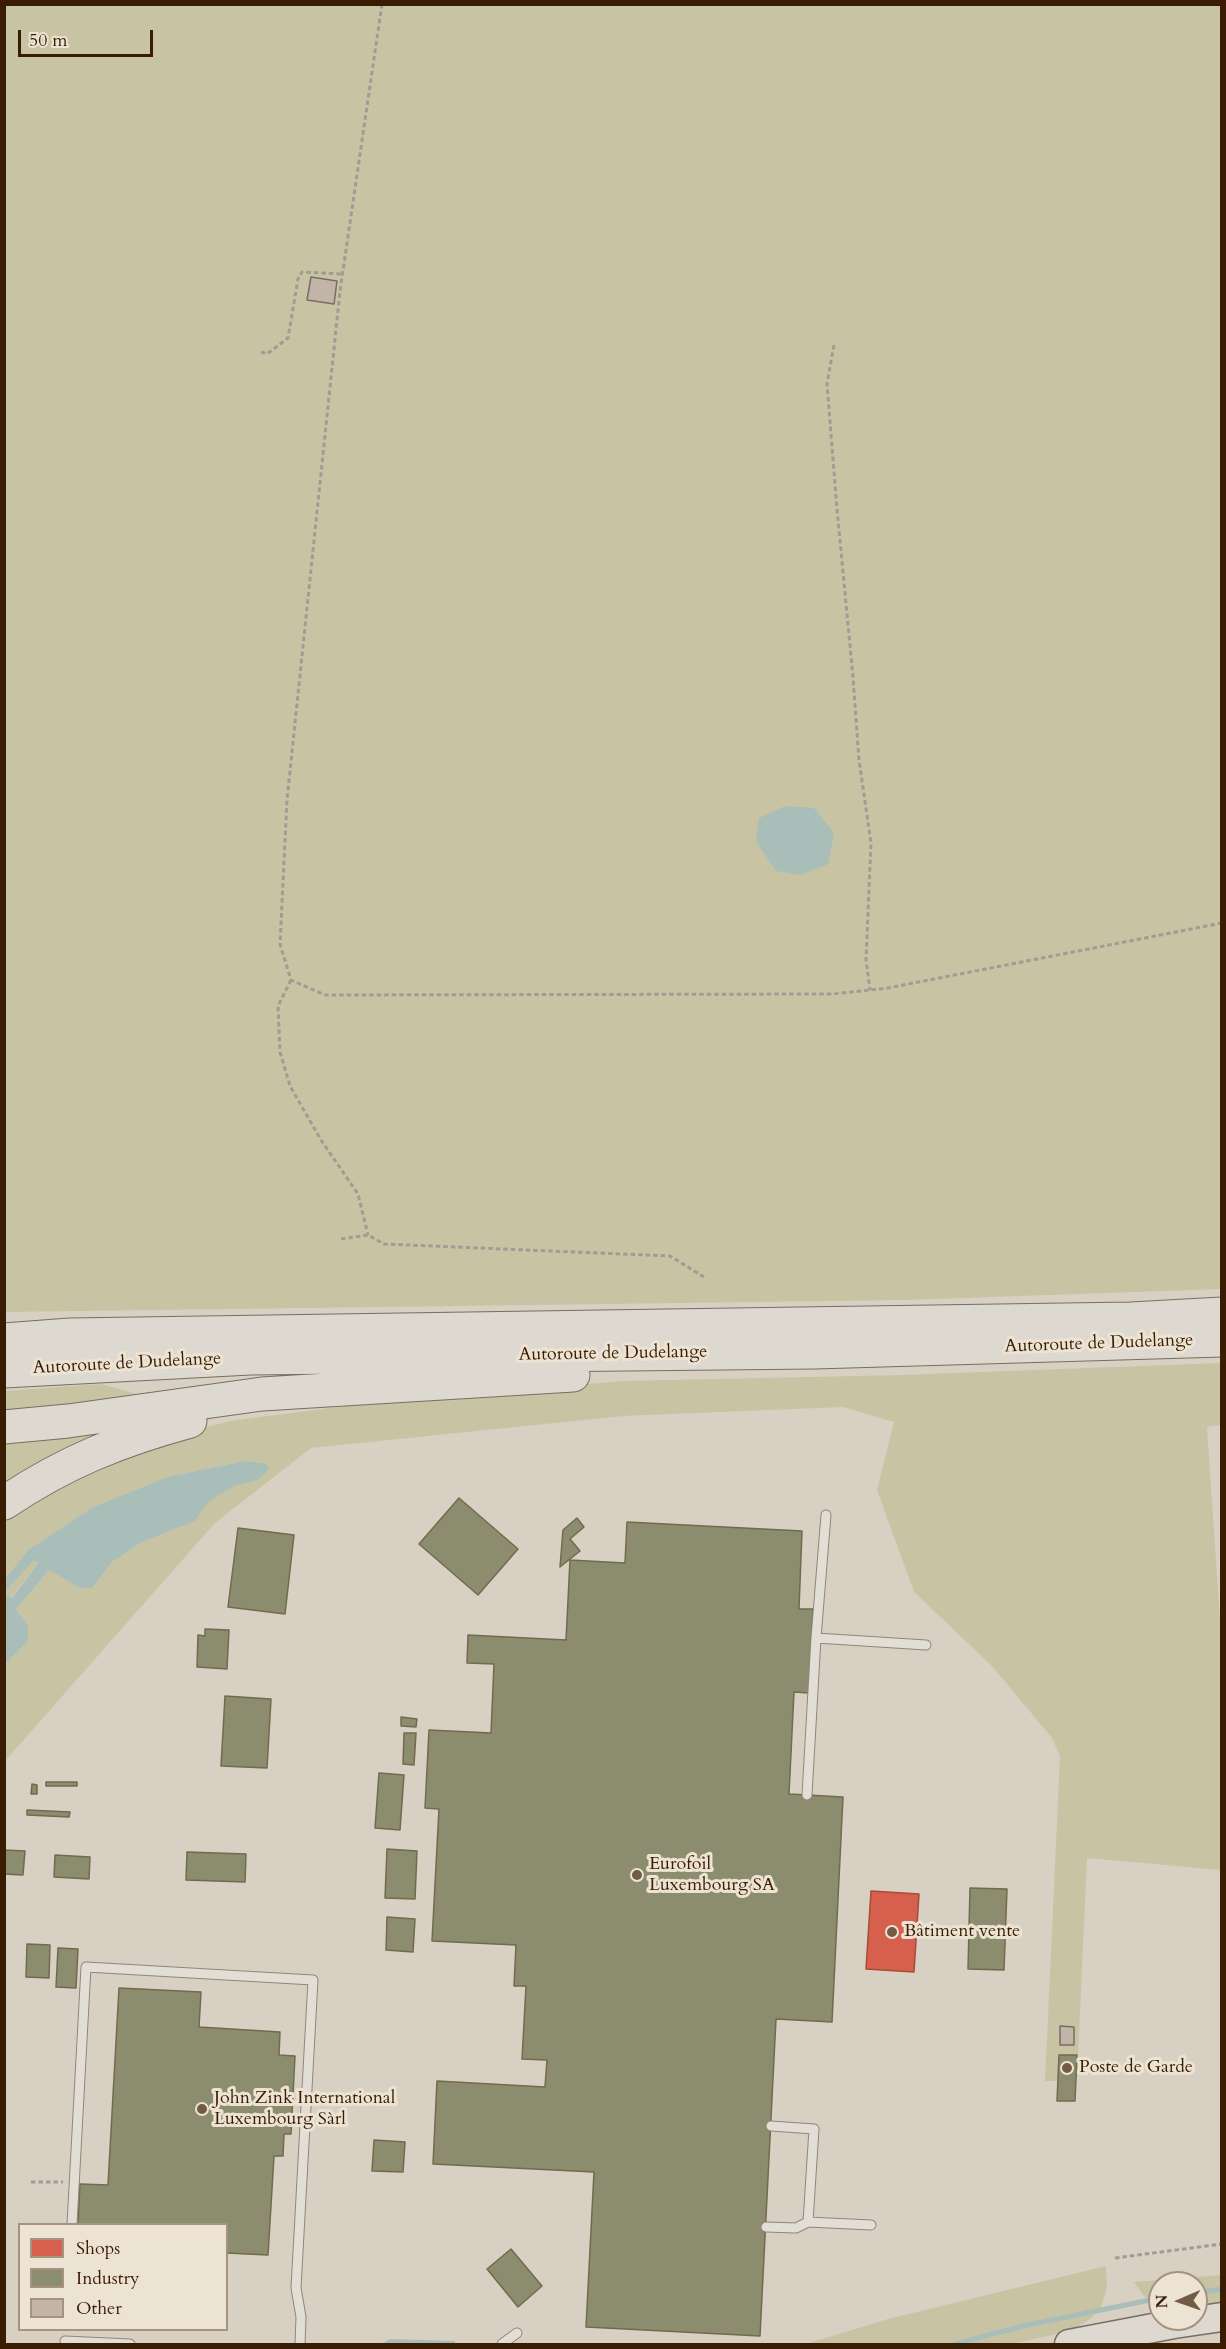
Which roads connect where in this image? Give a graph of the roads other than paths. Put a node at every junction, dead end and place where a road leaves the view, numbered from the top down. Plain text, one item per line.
1 (1221, 1314) edge
2 (4, 1327) edge
3 (70, 1335) junction
4 (4, 1340) edge
5 (1221, 1340) edge
6 (815, 1352) junction
7 (4, 1371) edge
8 (354, 1390) junction
9 (4, 1427) edge
10 (4, 1503) edge
11 (826, 1515) dead end
12 (816, 1638) junction
13 (926, 1645) dead end
14 (807, 1795) dead end
15 (771, 2126) dead end
16 (808, 2222) junction
17 (72, 2223) edge
18 (871, 2225) dead end
19 (766, 2227) dead end
20 (1221, 2317) edge
21 (517, 2333) dead end
22 (65, 2341) dead end
23 (130, 2344) edge
24 (300, 2344) edge
25 (502, 2344) edge
26 (1069, 2344) edge

1 - 3 highway, Autoroute de Dudelange
2 - 3 highway
3 - 4 highway, Autoroute de Dudelange
5 - 6 highway, Autoroute de Dudelange
6 - 7 highway, Autoroute de Dudelange
6 - 8 highway
8 - 9 highway
8 - 10 highway
11 - 12 lane
12 - 13 lane
12 - 14 lane
15 - 16 lane
16 - 18 lane
16 - 19 lane
17 - 24 lane
20 - 26 main road
21 - 25 lane
22 - 23 lane

